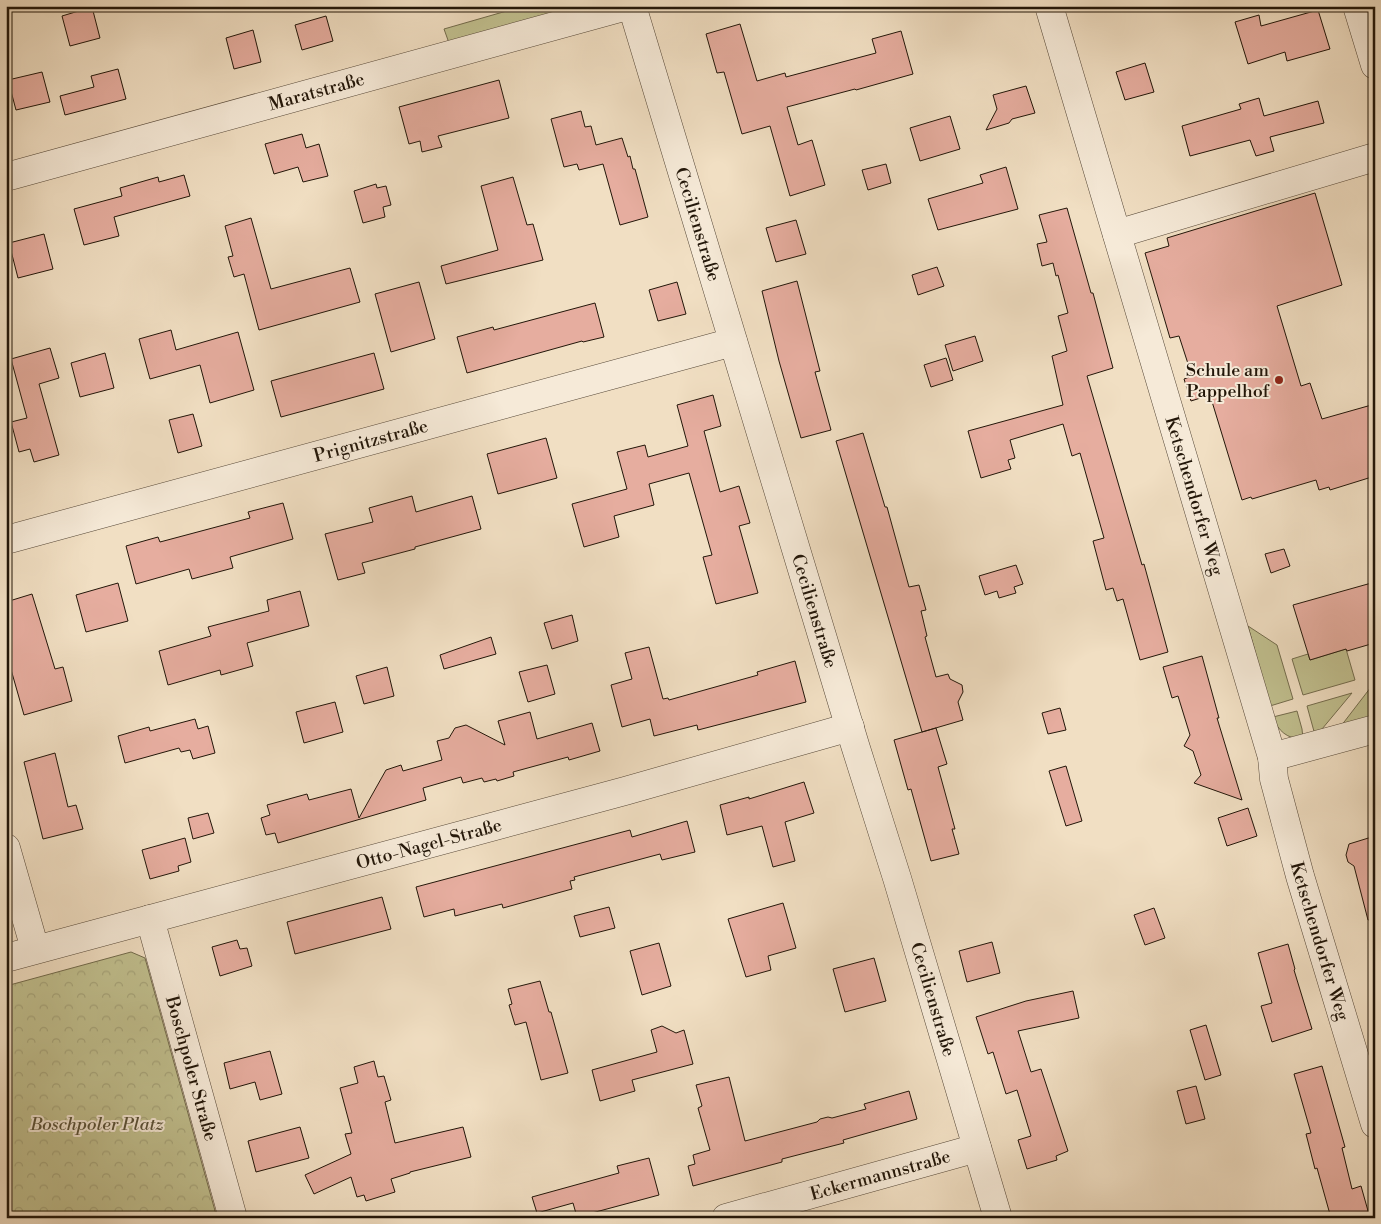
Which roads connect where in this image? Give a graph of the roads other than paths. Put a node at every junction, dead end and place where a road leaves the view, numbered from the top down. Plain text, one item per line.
1 (627, 6) edge
2 (632, 6) edge
3 (1049, 6) edge
4 (1357, 6) edge
5 (1375, 65) edge
6 (1375, 157) edge
7 (6, 177) edge
8 (1117, 234) junction
9 (733, 342) junction
10 (6, 540) edge
11 (850, 727) junction
12 (1375, 729) edge
13 (1272, 757) junction
14 (6, 848) edge
15 (150, 919) junction
16 (35, 949) junction
17 (6, 958) edge
18 (1375, 1124) edge
19 (977, 1148) junction
20 (232, 1218) edge
21 (726, 1218) edge
22 (998, 1218) edge

1 - 7 street, Maratstraße
2 - 9 street, Cecilienstraße
3 - 8 street, Ketschendorfer Weg
4 - 5 street
6 - 8 street
8 - 13 street, Ketschendorfer Weg
9 - 10 street, Prignitzstraße
9 - 11 street, Cecilienstraße
11 - 15 street, Otto-Nagel-Straße
11 - 19 street, Cecilienstraße
12 - 13 street
13 - 18 street, Ketschendorfer Weg
14 - 16 street
15 - 16 street, Otto-Nagel-Straße
15 - 20 street, Boschpoler Straße
16 - 17 street, Otto-Nagel-Straße
19 - 21 street, Eckermannstraße
19 - 22 street, Cecilienstraße

